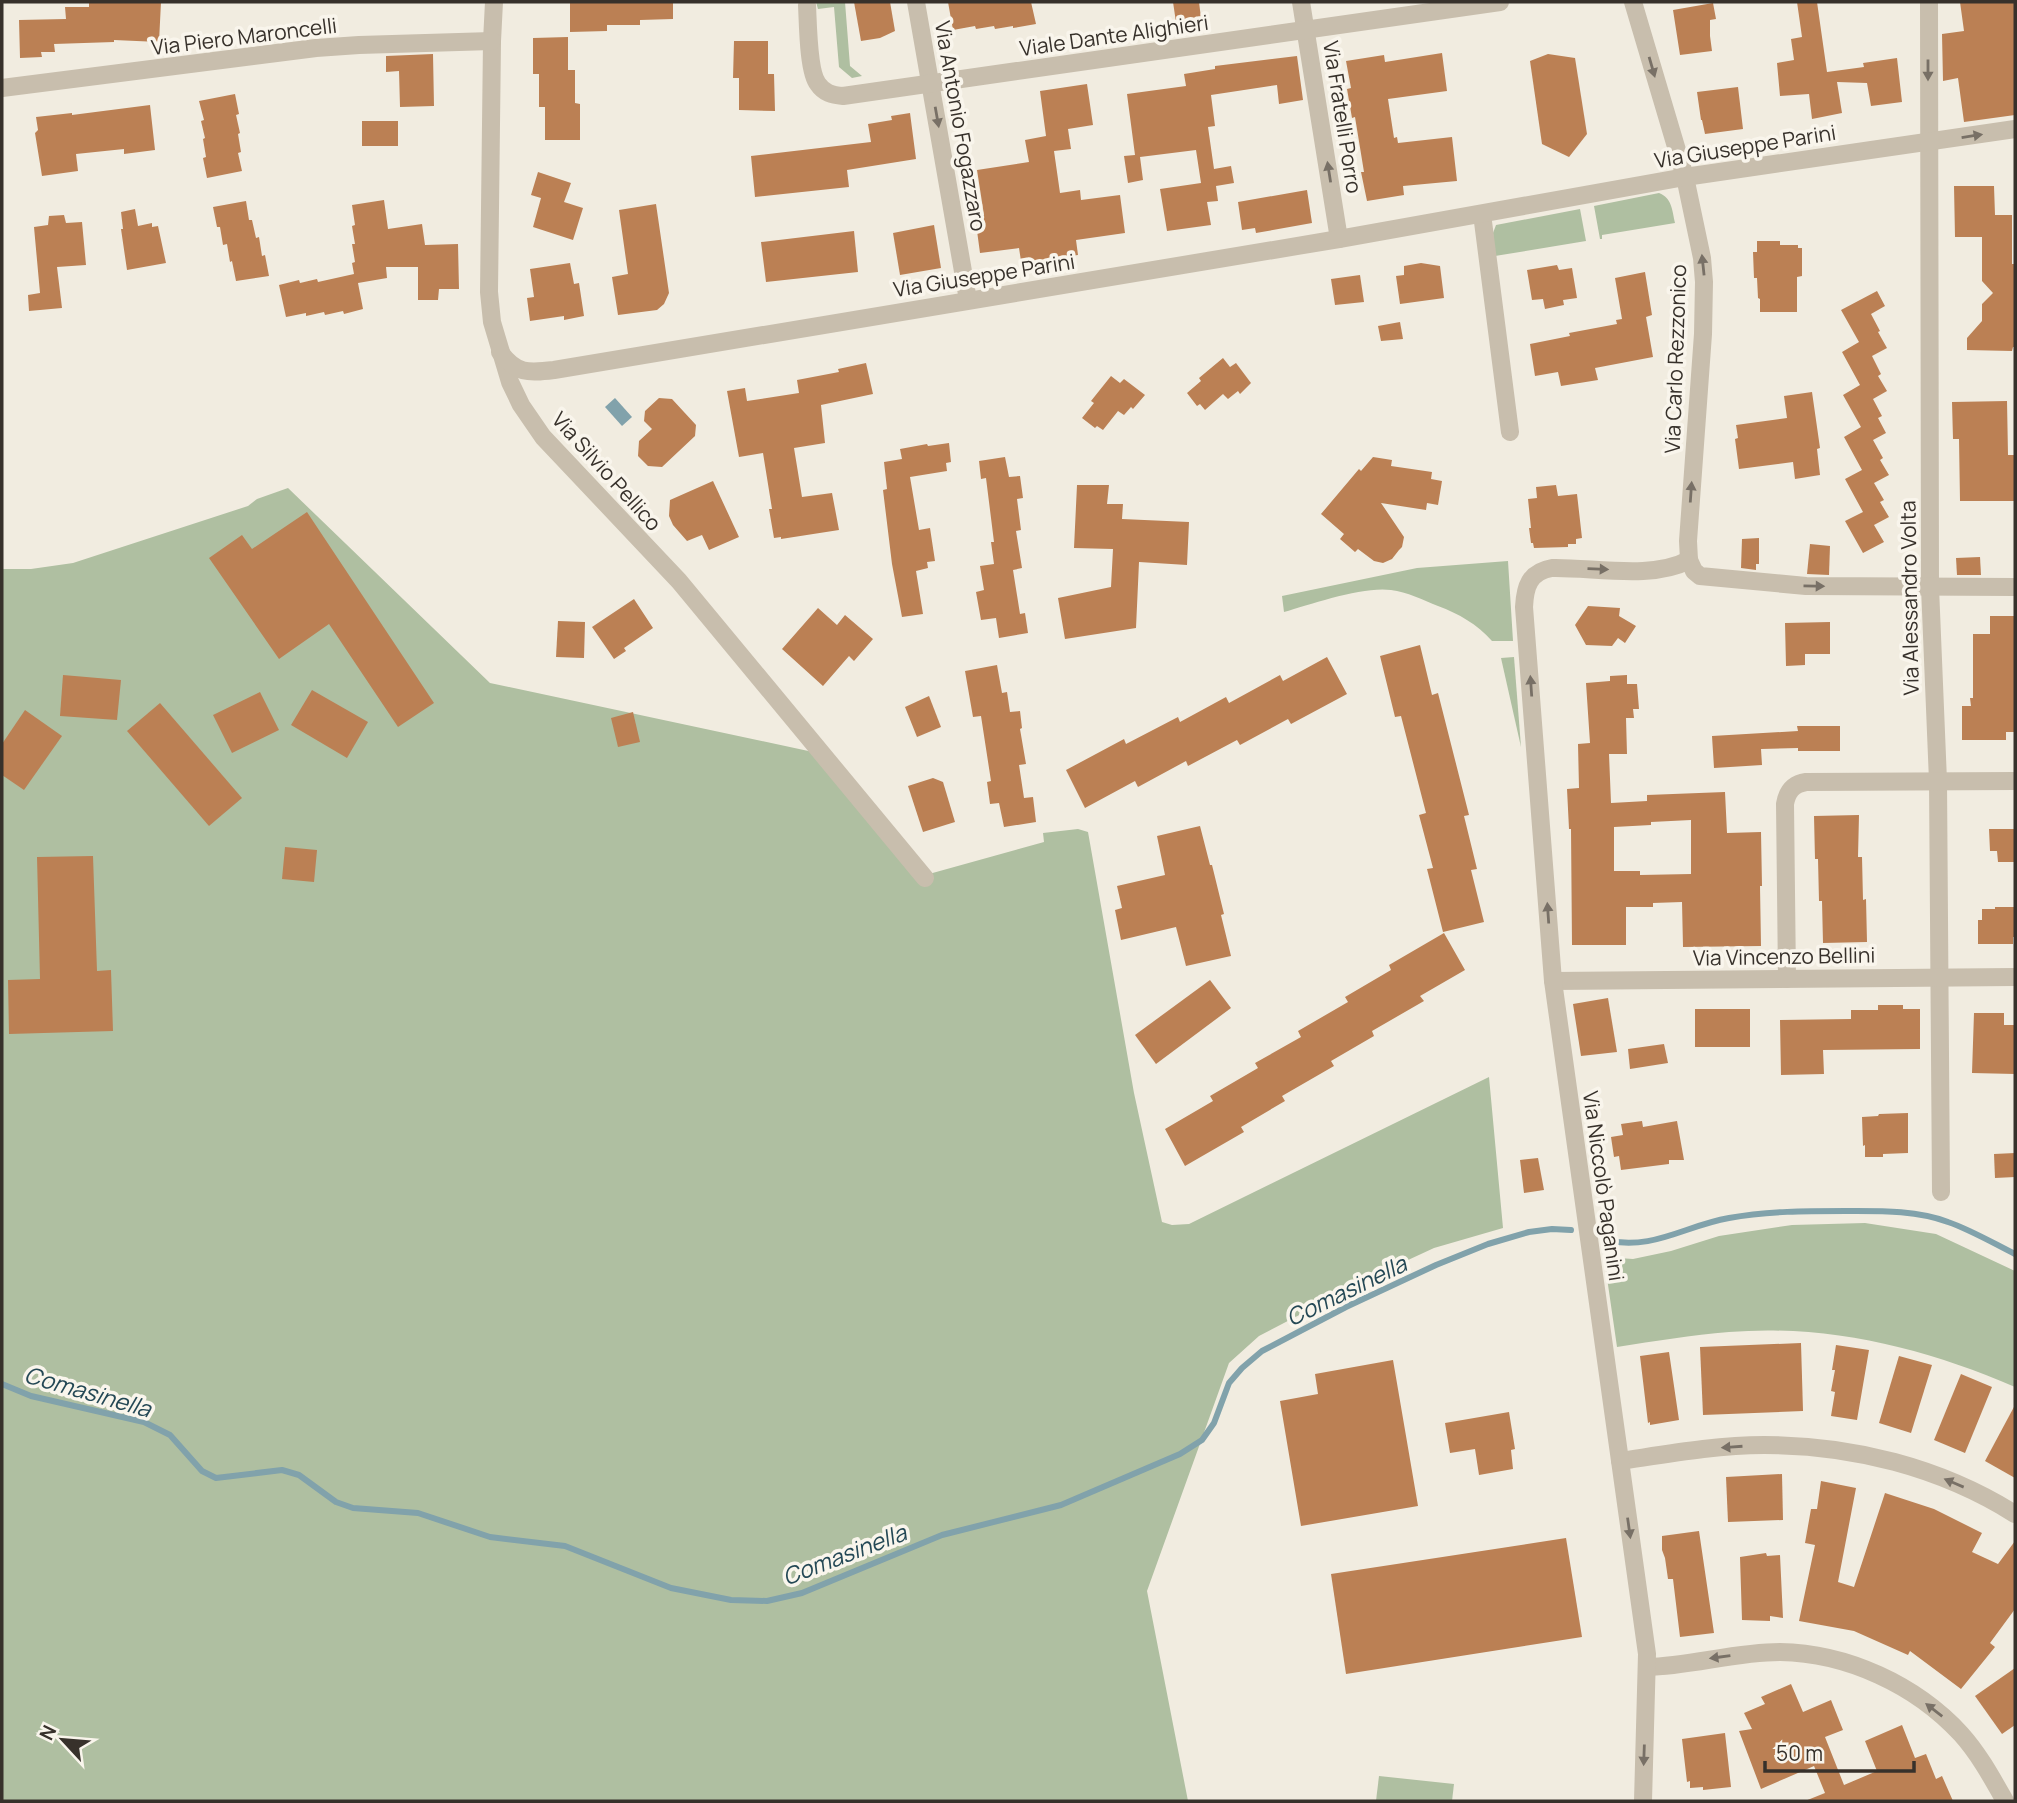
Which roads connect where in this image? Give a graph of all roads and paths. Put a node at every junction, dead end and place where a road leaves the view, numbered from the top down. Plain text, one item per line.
1 (494, 2) edge
2 (916, 2) edge
3 (1301, 2) edge
4 (1500, 2) edge
5 (1633, 2) edge
6 (1929, 2) edge
7 (807, 5) dead end
8 (1306, 30) junction
9 (492, 41) junction
10 (931, 85) junction
11 (2, 88) edge
12 (2015, 129) edge
13 (1928, 142) junction
14 (1685, 177) junction
15 (1482, 215) junction
16 (1339, 239) junction
17 (968, 300) junction
18 (500, 352) junction
19 (1510, 432) dead end
20 (1689, 560) junction
21 (1930, 587) junction
22 (2015, 587) edge
23 (1938, 781) junction
24 (2015, 781) edge
25 (925, 878) dead end
26 (2015, 977) edge
27 (1940, 978) junction
28 (1787, 979) junction
29 (1553, 981) junction
30 (1941, 1192) dead end
31 (1620, 1461) junction
32 (2015, 1514) edge
33 (1647, 1667) junction
34 (1643, 1801) edge
35 (2006, 1801) edge

1 - 9 street, Via Silvio Pellico
2 - 10 street, Via Antonio Fogazzaro
3 - 8 street, Via Fratelli Porro
4 - 8 street, Viale Dante Alighieri
5 -> 14 street, Via Carlo Rezzonico
6 -> 13 street, Via Alessandro Volta
7 - 10 street, Viale Dante Alighieri
8 - 10 street, Viale Dante Alighieri
16 -> 8 street, Via Fratelli Porro
9 - 11 street, Via Piero Maroncelli
9 - 18 street, Via Silvio Pellico
10 -> 17 street, Via Antonio Fogazzaro
13 -> 12 street, Via Giuseppe Parini
13 - 14 street, Via Giuseppe Parini
13 - 21 street, Via Alessandro Volta
14 - 15 street, Via Giuseppe Parini
20 -> 14 street, Via Carlo Rezzonico
15 - 16 street, Via Giuseppe Parini
15 - 19 street
16 - 17 street, Via Giuseppe Parini
17 - 18 street, Via Giuseppe Parini
18 - 25 street, Via Silvio Pellico
20 -> 21 street
29 -> 20 street, Via Niccolò Paganini
21 - 22 street
21 - 23 street, Via Alessandro Volta
23 - 24 street
23 - 27 street, Via Alessandro Volta
23 - 28 street
26 - 27 street, Via Vincenzo Bellini
27 - 28 street, Via Vincenzo Bellini
27 - 30 street, Via Alessandro Volta
28 - 29 street, Via Vincenzo Bellini
29 - 31 street, Via Niccolò Paganini
32 -> 31 street
31 -> 33 street, Via Niccolò Paganini
33 -> 34 street, Via Niccolò Paganini
35 -> 33 street

